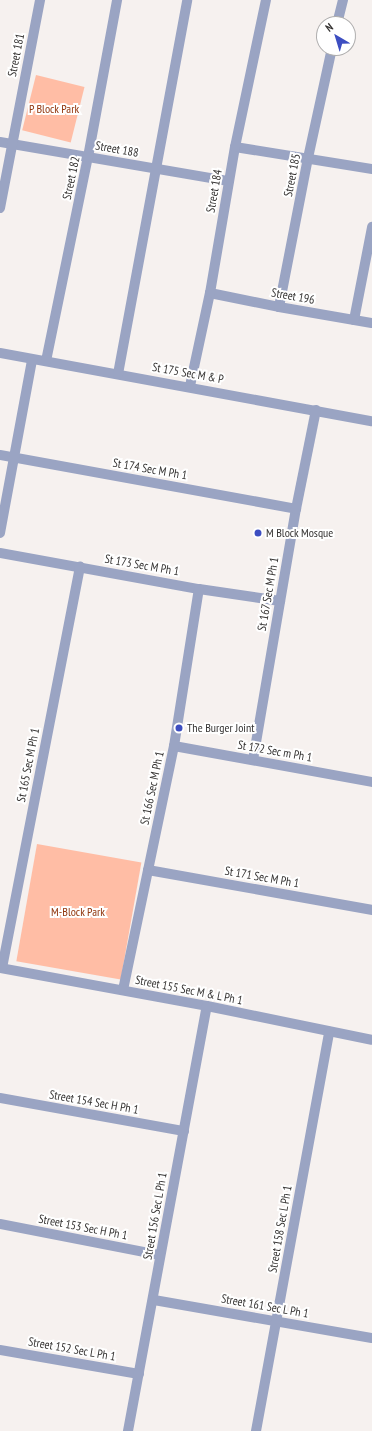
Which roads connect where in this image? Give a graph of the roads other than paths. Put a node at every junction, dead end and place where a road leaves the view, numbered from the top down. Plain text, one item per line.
1 (40, 0) edge
2 (117, 0) edge
3 (187, 0) edge
4 (266, 0) edge
5 (342, 0) edge
6 (339, 16) edge
7 (330, 56) edge
8 (0, 142) edge
9 (12, 144) junction
10 (235, 148) junction
11 (88, 157) junction
12 (308, 158) junction
13 (372, 169) edge
14 (157, 170) junction
15 (229, 181) junction
16 (0, 208) edge
17 (372, 227) edge
18 (210, 293) junction
19 (279, 307) junction
20 (354, 320) junction
21 (372, 323) edge
22 (0, 353) edge
23 (32, 360) junction
24 (46, 361) junction
25 (118, 374) junction
26 (190, 386) junction
27 (316, 410) junction
28 (372, 420) edge
29 (0, 455) edge
30 (14, 458) junction
31 (296, 509) junction
32 (0, 533) edge
33 (0, 553) edge
34 (80, 567) junction
35 (199, 589) junction
36 (280, 601) junction
37 (174, 746) junction
38 (253, 760) junction
39 (372, 782) edge
40 (148, 870) junction
41 (372, 910) edge
42 (1, 968) edge
43 (123, 990) junction
44 (207, 1006) junction
45 (329, 1032) junction
46 (372, 1040) edge
47 (0, 1098) edge
48 (184, 1132) junction
49 (0, 1224) edge
50 (160, 1255) junction
51 (154, 1300) junction
52 (276, 1321) junction
53 (372, 1338) edge
54 (0, 1350) edge
55 (139, 1374) junction
56 (128, 1431) edge
57 (256, 1431) edge

1 - 9 street, Street 181
2 - 11 street, Street 182
3 - 14 street
4 - 10 street, Street 184
5 - 6 street
7 - 12 street, Street 185
8 - 9 street, Street 188
9 - 11 street, Street 188
9 - 16 street, Street 181
10 - 12 street
10 - 15 street, Street 184
11 - 14 street, Street 188
11 - 24 street, Street 182
12 - 13 street
12 - 19 street, Street 185
14 - 15 street, Street 188
14 - 25 street
15 - 18 street, Street 184
17 - 20 street
18 - 19 street, Street 196
18 - 26 street, Street 184
19 - 20 street, Street 196
20 - 21 street, Street 196
22 - 23 street, St 175 Sec M & P
23 - 24 street, St 175 Sec M & P
23 - 30 street
24 - 25 street, St 175 Sec M & P
25 - 26 street, St 175 Sec M & P
26 - 27 street, St 175 Sec M & P
27 - 28 street, St 175 Sec M & P
27 - 31 street, St 167 Sec M Ph 1
29 - 30 street, St 174 Sec M Ph 1
30 - 31 street, St 174 Sec M Ph 1
30 - 32 street
31 - 36 street, St 167 Sec M Ph 1
33 - 34 street, St 173 Sec M Ph 1
34 - 35 street, St 173 Sec M Ph 1
34 - 42 street, St 165 Sec M Ph 1
35 - 36 street, St 173 Sec M Ph 1
35 - 37 street, St 166 Sec M Ph 1
36 - 38 street, St 167 Sec M Ph 1
37 - 38 street, St 172 Sec m Ph 1
37 - 40 street, St 166 Sec M Ph 1
38 - 39 street, St 172 Sec m Ph 1
40 - 41 street, St 171 Sec M Ph 1
40 - 43 street, St 166 Sec M Ph 1
42 - 43 street, Street 155 Sec M & L Ph 1
43 - 44 street, Street 155 Sec M & L Ph 1
44 - 45 street, Street 155 Sec M & L Ph 1
44 - 48 street, Street 156 Sec L Ph 1
45 - 46 street, Street 155 Sec M & L Ph 1
45 - 52 street, Street 158 Sec L Ph 1
47 - 48 street, Street 154 Sec H Ph 1
48 - 50 street, Street 156 Sec L Ph 1
49 - 50 street, Street 153 Sec H Ph 1
50 - 51 street, Street 156 Sec L Ph 1
51 - 52 street, Street 161 Sec L Ph 1
51 - 55 street, Street 156 Sec L Ph 1
52 - 53 street, Street 161 Sec L Ph 1
52 - 57 street, Street 158 Sec L Ph 1
54 - 55 street, Street 152 Sec L Ph 1
55 - 56 street, Street 156 Sec L Ph 1

